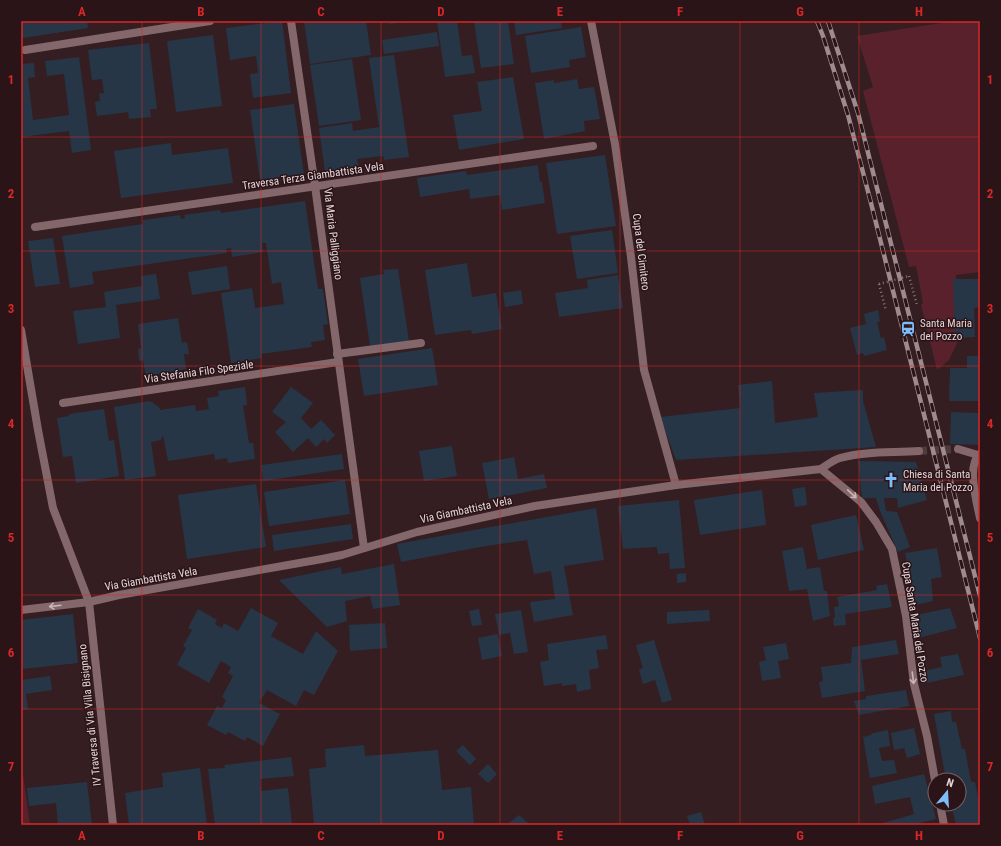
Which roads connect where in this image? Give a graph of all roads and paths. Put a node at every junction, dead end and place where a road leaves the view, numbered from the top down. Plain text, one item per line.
1 (210, 21) edge
2 (291, 21) edge
3 (591, 21) edge
4 (25, 50) dead end
5 (593, 146) dead end
6 (315, 186) junction
7 (35, 227) dead end
8 (917, 305) dead end
9 (886, 311) dead end
10 (21, 330) edge
11 (421, 343) dead end
12 (338, 358) junction
13 (63, 403) dead end
14 (958, 449) tunnel mouth
15 (919, 451) tunnel mouth
16 (979, 454) edge
17 (821, 469) junction
18 (676, 484) junction
19 (980, 518) edge
20 (364, 548) junction
21 (89, 602) junction
22 (21, 610) edge
23 (934, 772) edge
24 (942, 812) edge
25 (113, 825) edge
26 (944, 825) edge

1 - 4 street
2 - 6 street, Via Maria Palliggiano
3 - 18 street, Cupa del Cimitero
5 - 6 street, Traversa Terza Giambattista Vela
6 - 7 street, Traversa Terza Giambattista Vela
6 - 12 street, Via Maria Palliggiano
8 - 9 path, bridge
10 - 21 street, IV Traversa di Via Villa Bisignano
11 - 12 street
12 - 13 street, Via Stefania Filo Speziale
12 - 20 street, Via Maria Palliggiano
14 - 16 street
15 - 17 street, Via Giambattista Vela
16 - 19 street
17 - 18 street, Via Giambattista Vela
17 -> 23 street, Cupa Santa Maria del Pozzo
18 - 20 street, Via Giambattista Vela
20 - 21 street, Via Giambattista Vela
21 -> 22 street, Via Giambattista Vela
21 - 25 street, IV Traversa di Via Villa Bisignano
24 - 26 street

